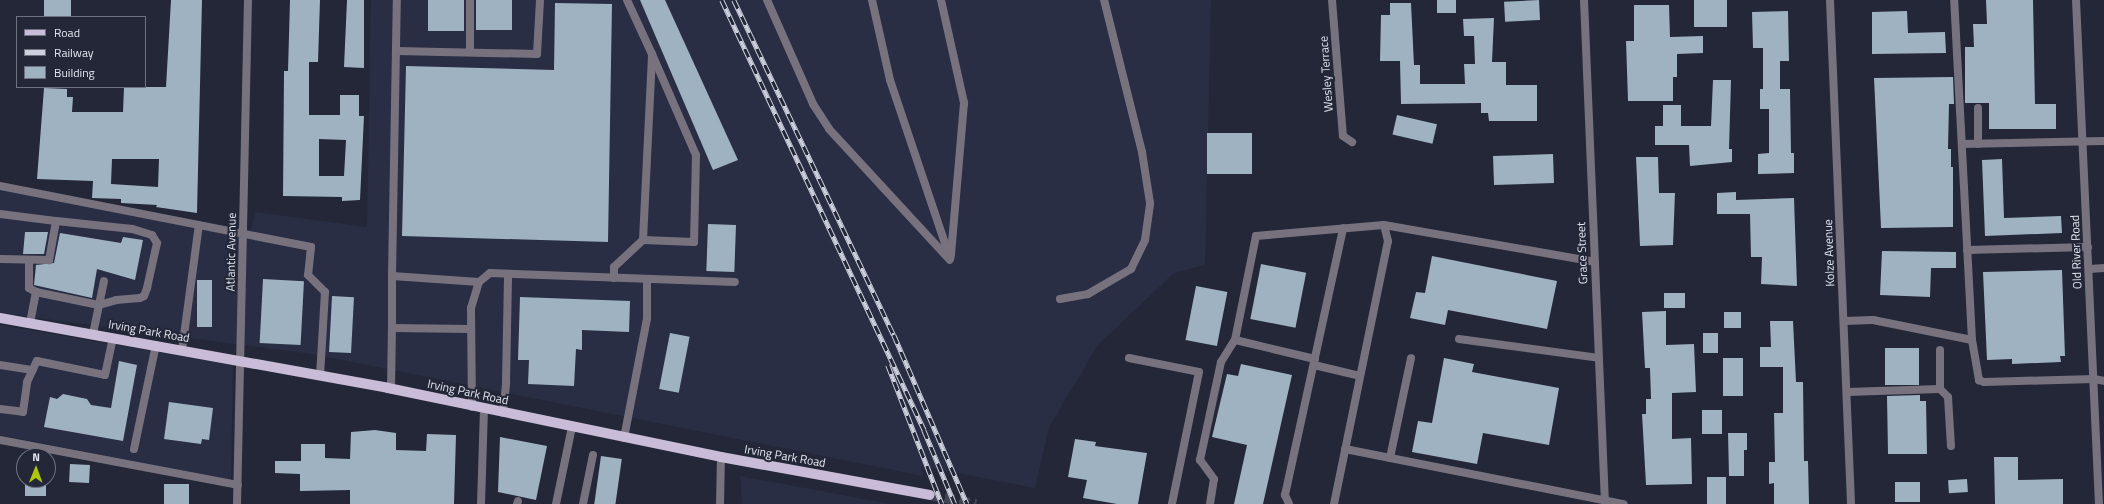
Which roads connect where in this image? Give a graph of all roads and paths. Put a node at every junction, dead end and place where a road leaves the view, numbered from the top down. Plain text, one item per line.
1 (248, 0) edge
2 (397, 0) edge
3 (470, 0) edge
4 (540, 0) edge
5 (627, 0) edge
6 (767, 0) edge
7 (872, 0) edge
8 (941, 0) edge
9 (1104, 0) edge
10 (1332, 0) edge
11 (1584, 0) edge
12 (1830, 0) edge
13 (1954, 0) edge
14 (2076, 0) edge
15 (396, 51) junction
16 (470, 52) junction
17 (652, 54) junction
18 (1978, 108) dead end
19 (2104, 141) edge
20 (1352, 142) dead end
21 (2083, 142) junction
22 (1962, 144) junction
23 (1978, 144) junction
24 (0, 186) edge
25 (0, 214) edge
26 (56, 221) junction
27 (199, 225) junction
28 (1384, 225) junction
29 (1343, 228) junction
30 (244, 233) junction
31 (644, 240) junction
32 (2088, 247) junction
33 (1967, 250) junction
34 (0, 259) edge
35 (29, 260) junction
36 (950, 260) junction
37 (1595, 262) junction
38 (2104, 268) edge
39 (2089, 269) junction
40 (508, 274) junction
41 (392, 276) junction
42 (614, 278) junction
43 (647, 279) junction
44 (104, 281) dead end
45 (479, 282) junction
46 (735, 282) dead end
47 (36, 292) junction
48 (1060, 299) dead end
49 (99, 305) junction
50 (0, 318) edge
51 (1844, 320) junction
52 (30, 323) junction
53 (392, 328) junction
54 (471, 329) junction
55 (93, 334) junction
56 (113, 338) junction
57 (1459, 339) dead end
58 (1235, 340) junction
59 (1972, 340) junction
60 (156, 345) junction
61 (182, 350) junction
62 (1940, 350) dead end
63 (1129, 358) dead end
64 (1411, 358) dead end
65 (1599, 358) junction
66 (240, 360) junction
67 (1314, 362) junction
68 (0, 364) edge
69 (33, 370) junction
70 (320, 375) junction
71 (1360, 376) junction
72 (2094, 379) junction
73 (2104, 381) edge
74 (391, 389) junction
75 (1940, 389) junction
76 (1847, 392) junction
77 (472, 407) junction
78 (484, 409) junction
79 (0, 410) edge
80 (503, 413) junction
81 (572, 427) junction
82 (624, 438) junction
83 (0, 440) edge
84 (1951, 446) dead end
85 (134, 449) dead end
86 (1345, 449) junction
87 (593, 455) dead end
88 (721, 457) junction
89 (1390, 458) junction
90 (238, 485) junction
91 (930, 495) tunnel mouth
92 (1605, 502) edge
93 (237, 504) edge
94 (481, 504) edge
95 (556, 504) edge
96 (583, 504) edge
97 (720, 504) edge
98 (1172, 504) edge
99 (1210, 504) edge
100 (1289, 504) edge
101 (1334, 504) edge
102 (1624, 504) edge
103 (1851, 504) edge
104 (2099, 504) edge

1 - 30 street, Atlantic Avenue
2 - 15 street
3 - 16 street
4 - 16 street
5 - 17 street
6 - 36 street
7 - 36 street
8 - 36 street
9 - 48 street
10 - 20 street, Wesley Terrace
11 - 37 street, Grace Street
12 - 51 street, Kolze Avenue
13 - 22 street
14 - 21 street, Old River Road
15 - 16 street
15 - 41 street
17 - 31 street
17 - 31 street
18 - 23 street
19 - 21 street
21 - 23 street
21 - 32 street, Old River Road
22 - 23 street
22 - 33 street
24 - 27 street
25 - 26 street
26 - 35 street
26 - 49 street
27 - 30 street
27 - 61 street
28 - 29 street
28 - 37 street
28 - 71 street
29 - 58 street
29 - 67 street
30 - 66 street, Atlantic Avenue
30 - 70 street
31 - 42 street
32 - 33 street
32 - 39 street, Old River Road
33 - 59 street
34 - 35 street
35 - 47 street
37 - 65 street, Grace Street
38 - 39 street
39 - 72 street, Old River Road
40 - 42 street
40 - 45 street
40 - 80 street
41 - 45 street
41 - 53 street
42 - 43 street
43 - 46 street
43 - 82 street
44 - 49 street
45 - 54 street
47 - 49 street
47 - 52 street
49 - 55 street
50 - 52 main road, Irving Park Road
51 - 59 street
51 - 76 street, Kolze Avenue
52 - 55 main road, Irving Park Road
53 - 54 street
53 - 74 street
54 - 77 street
55 - 56 main road, Irving Park Road
56 - 60 main road, Irving Park Road
56 - 69 street
57 - 65 street
58 - 67 street
58 - 99 street
59 - 72 street
60 - 61 main road, Irving Park Road
60 - 85 street
61 - 66 main road, Irving Park Road
62 - 75 street
63 - 98 street
64 - 89 street
65 - 92 street, Grace Street
66 - 70 main road, Irving Park Road
66 - 90 street, Atlantic Avenue
67 - 71 street
67 - 100 street
68 - 69 street
69 - 79 street
70 - 74 main road, Irving Park Road
71 - 86 street
72 - 73 street
72 - 104 street, Old River Road
74 - 77 main road, Irving Park Road
75 - 76 street
75 - 84 street
76 - 103 street, Kolze Avenue
77 - 78 main road, Irving Park Road
78 - 80 main road, Irving Park Road
78 - 94 street
80 - 81 main road, Irving Park Road
81 - 82 main road, Irving Park Road
81 - 95 street
82 - 88 main road, Irving Park Road
83 - 90 street
86 - 89 street
86 - 101 street
87 - 96 street
88 - 91 main road, Irving Park Road
88 - 97 street
89 - 92 street
90 - 93 street, Atlantic Avenue
92 - 102 street

